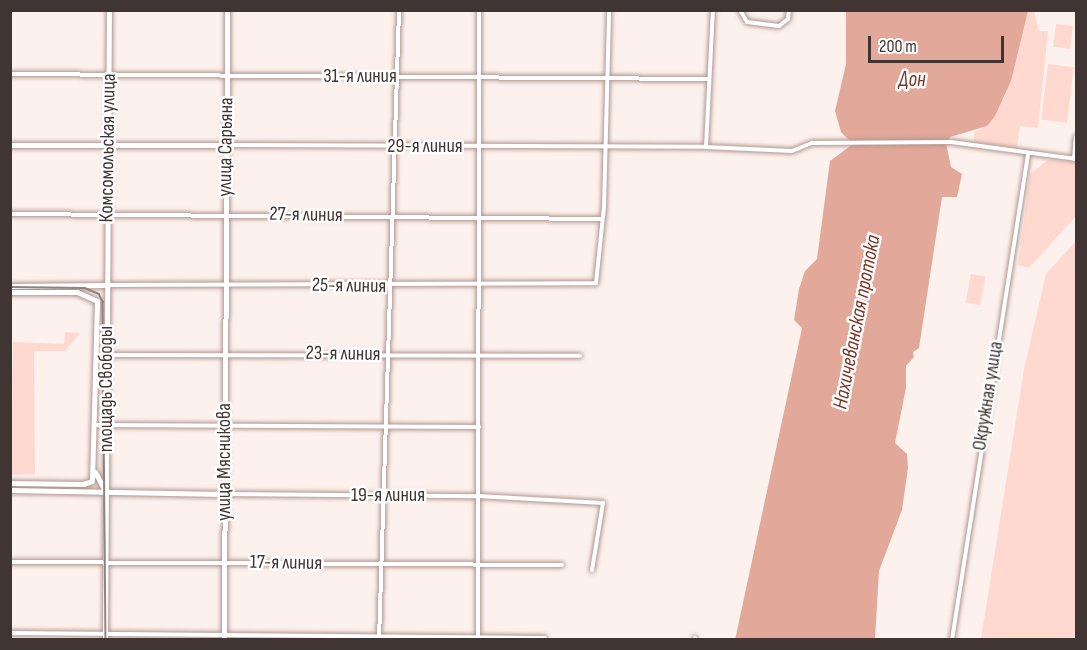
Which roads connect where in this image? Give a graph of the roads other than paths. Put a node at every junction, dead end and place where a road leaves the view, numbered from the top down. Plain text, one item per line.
1 (109, 10) edge
2 (227, 10) edge
3 (399, 10) edge
4 (479, 10) edge
5 (609, 10) edge
6 (713, 10) edge
7 (740, 10) edge
8 (789, 10) edge
9 (10, 74) edge
10 (110, 74) junction
11 (226, 75) junction
12 (397, 76) junction
13 (479, 77) junction
14 (608, 79) junction
15 (709, 79) junction
16 (1077, 136) edge
17 (108, 144) junction
18 (10, 145) edge
19 (226, 145) junction
20 (394, 145) junction
21 (479, 146) junction
22 (605, 147) junction
23 (706, 147) junction
24 (1028, 154) junction
25 (1075, 159) edge
26 (10, 214) edge
27 (107, 215) junction
28 (225, 215) junction
29 (391, 216) junction
30 (478, 217) junction
31 (602, 219) junction
32 (225, 284) junction
33 (106, 285) junction
34 (10, 286) edge
35 (477, 286) junction
36 (390, 287) junction
37 (10, 292) edge
38 (97, 301) junction
39 (224, 353) junction
40 (388, 354) junction
41 (106, 355) junction
42 (478, 356) junction
43 (580, 356) dead end
44 (224, 424) junction
45 (96, 425) junction
46 (106, 425) junction
47 (386, 426) junction
48 (479, 427) junction
49 (95, 472) junction
50 (10, 483) edge
51 (10, 490) edge
52 (106, 492) junction
53 (223, 494) junction
54 (384, 496) junction
55 (478, 496) junction
56 (10, 562) edge
57 (106, 562) junction
58 (225, 562) junction
59 (478, 563) junction
60 (382, 565) junction
61 (562, 565) dead end
62 (592, 570) dead end
63 (105, 632) junction
64 (10, 633) edge
65 (224, 636) edge
66 (379, 637) edge
67 (478, 638) edge
68 (545, 638) dead end
69 (105, 639) edge
70 (952, 639) edge

1 - 10 main road, Комсомольская улица
2 - 11 main road, улица Сарьяна
3 - 12 street
4 - 13 street
5 - 14 street
6 - 15 street
7 - 8 street
9 - 10 street, 31-я линия
10 - 11 street, 31-я линия
10 - 17 main road, Комсомольская улица
11 - 12 street, 31-я линия
11 - 19 main road, улица Сарьяна
12 - 13 street, 31-я линия
12 - 20 street
13 - 14 street, 31-я линия
13 - 21 street
14 - 15 street, 31-я линия
14 - 22 street
15 - 23 street
16 - 25 street
17 - 18 main road, 29-я линия
17 - 19 main road, 29-я линия
17 - 27 main road, Комсомольская улица
19 - 20 street, 29-я линия
19 - 28 main road, улица Сарьяна
20 - 21 street, 29-я линия
20 - 29 street
21 - 22 street, 29-я линия
21 - 30 street
22 - 23 street, 29-я линия
22 - 31 street
23 - 24 street, 29-я линия
24 - 25 street, 29-я линия
24 - 70 street, Окружная улица
26 - 27 street, 27-я линия
27 - 28 street, 27-я линия
27 - 33 main road, Комсомольская улица
28 - 29 street, 27-я линия
28 - 32 main road, улица Сарьяна
29 - 30 street, 27-я линия
29 - 36 street
30 - 31 street, 27-я линия
30 - 35 street
31 - 35 street, 25-я линия
32 - 33 street, 25-я линия
32 - 36 street, 25-я линия
32 - 39 main road, улица Мясникова
33 - 34 main road
33 - 38 main road
33 - 41 main road, площадь Свободы
35 - 36 street, 25-я линия
35 - 42 street
36 - 40 street
37 - 38 main road
38 - 45 main road, площадь Свободы
39 - 40 street, 23-я линия
39 - 41 street, 23-я линия
39 - 44 main road, улица Мясникова
40 - 42 street, 23-я линия
40 - 47 street
41 - 46 main road, площадь Свободы
42 - 43 street, 23-я линия
42 - 48 street
44 - 46 street
44 - 47 street
44 - 53 main road, улица Мясникова
45 - 46 street
45 - 49 main road, площадь Свободы
46 - 52 main road, площадь Свободы
47 - 48 street
47 - 54 street
48 - 55 street
49 - 50 main road, площадь Свободы
49 - 52 main road
51 - 52 main road, 19-я линия
52 - 53 main road, 19-я линия
52 - 57 main road, площадь Свободы
53 - 54 street, 19-я линия
53 - 58 main road, улица Мясникова
54 - 55 street, 19-я линия
54 - 60 street
55 - 59 street
55 - 62 street, 19-я линия
56 - 57 street, 17-я линия
57 - 58 street, 17-я линия
57 - 63 main road, площадь Свободы
58 - 60 street, 17-я линия
58 - 65 main road, улица Мясникова
59 - 60 street, 17-я линия
59 - 61 street, 17-я линия
59 - 67 street
60 - 66 street
63 - 64 street
63 - 65 street
63 - 69 main road, площадь Свободы
65 - 66 street
66 - 67 street
67 - 68 street

